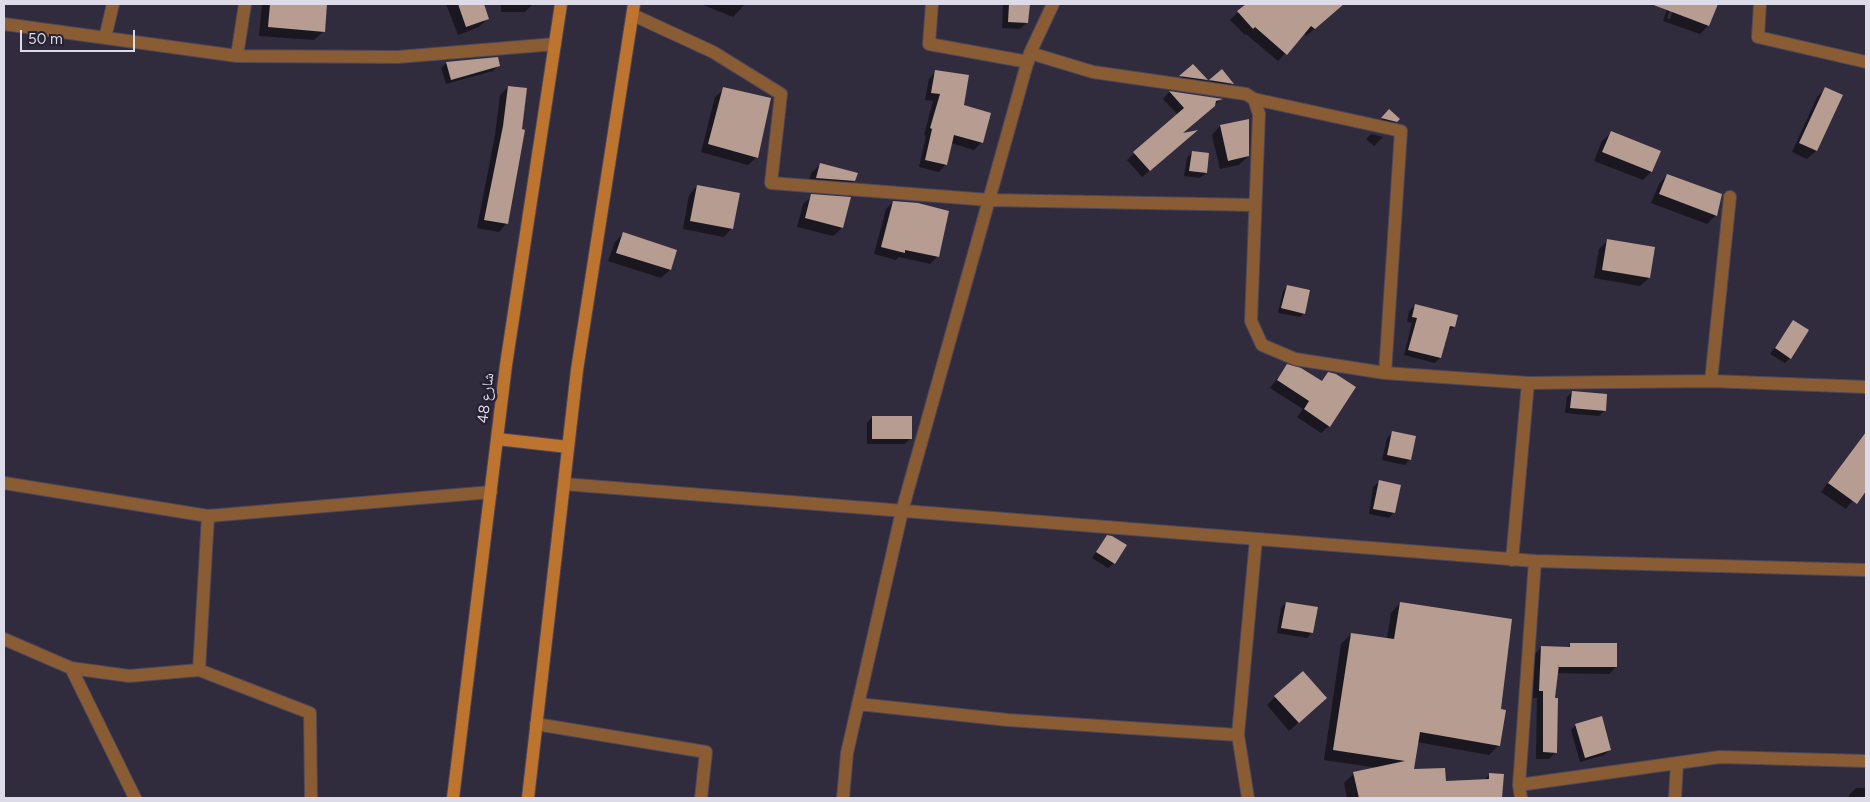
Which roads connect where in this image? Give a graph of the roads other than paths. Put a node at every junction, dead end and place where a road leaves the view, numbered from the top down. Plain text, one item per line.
1 (113, 4) edge
2 (245, 4) edge
3 (562, 4) edge
4 (932, 4) edge
5 (1053, 4) edge
6 (1760, 4) edge
7 (634, 9) edge
8 (4, 24) edge
9 (105, 38) junction
10 (555, 44) junction
11 (237, 56) junction
12 (1029, 57) junction
13 (1866, 62) edge
14 (1254, 99) junction
15 (1730, 197) dead end
16 (989, 200) junction
17 (1255, 205) junction
18 (1385, 373) junction
19 (1711, 381) junction
20 (1528, 383) junction
21 (1866, 387) edge
22 (498, 439) junction
23 (568, 447) junction
24 (4, 483) edge
25 (564, 484) junction
26 (491, 492) junction
27 (902, 511) junction
28 (208, 516) junction
29 (1256, 539) junction
30 (1512, 560) junction
31 (1535, 562) junction
32 (1866, 570) edge
33 (4, 639) edge
34 (71, 668) junction
35 (199, 670) junction
36 (858, 704) junction
37 (536, 724) junction
38 (1238, 735) junction
39 (1866, 761) edge
40 (1676, 763) junction
41 (1520, 792) edge
42 (134, 798) edge
43 (311, 798) edge
44 (453, 798) edge
45 (528, 798) edge
46 (701, 798) edge
47 (843, 798) edge
48 (1248, 798) edge
49 (1675, 798) edge

1 - 9 street
2 - 11 street
3 - 10 main road, شارع 48
4 - 12 street
5 - 12 street
6 - 13 street
7 - 16 street
7 - 23 main road
8 - 9 street
9 - 11 street
10 - 11 street
10 - 22 main road, شارع 48
12 - 14 street
12 - 16 street
14 - 17 street
14 - 18 street
15 - 19 street
16 - 17 street
16 - 27 street
17 - 18 street
18 - 20 street
19 - 20 street
19 - 21 street
20 - 30 street
22 - 23 main road
22 - 26 main road, شارع 48
23 - 25 main road
24 - 28 street
25 - 27 street
25 - 37 main road
26 - 28 street
26 - 44 main road, شارع 48
27 - 29 street
27 - 36 street
28 - 35 street
29 - 30 street
29 - 38 street
30 - 31 street
31 - 32 street
31 - 41 street
33 - 34 street
34 - 35 street
34 - 42 street
35 - 43 street
36 - 38 street
36 - 47 street
37 - 45 main road
37 - 46 street
38 - 48 street
39 - 40 street
40 - 41 street
40 - 49 street

